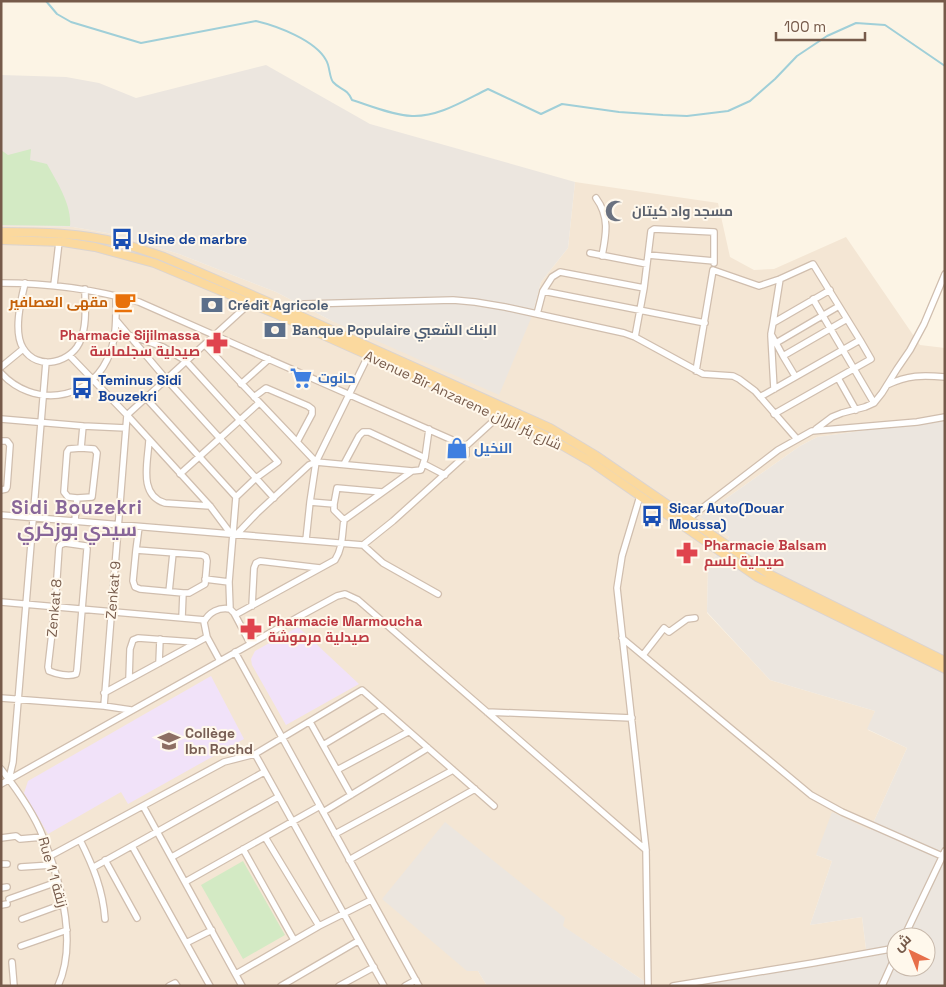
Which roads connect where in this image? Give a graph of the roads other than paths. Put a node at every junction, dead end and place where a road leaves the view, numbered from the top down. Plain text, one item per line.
1 (596, 198) dead end
2 (1, 232) edge
3 (1, 240) edge
4 (59, 242) junction
5 (590, 253) dead end
6 (648, 255) junction
7 (602, 256) junction
8 (714, 261) junction
9 (647, 264) junction
10 (713, 270) junction
11 (945, 274) edge
12 (780, 279) junction
13 (1, 283) edge
14 (25, 283) junction
15 (54, 284) junction
16 (644, 288) junction
17 (85, 289) junction
18 (830, 290) junction
19 (543, 291) junction
20 (116, 296) junction
21 (813, 300) junction
22 (250, 303) junction
23 (839, 306) junction
24 (640, 311) junction
25 (291, 312) junction
26 (537, 314) junction
27 (823, 316) junction
28 (847, 319) junction
29 (116, 320) junction
30 (704, 323) junction
31 (773, 323) junction
32 (831, 328) junction
33 (126, 334) junction
34 (771, 334) junction
35 (215, 335) junction
36 (635, 338) junction
37 (860, 340) junction
38 (776, 343) junction
39 (204, 345) junction
40 (23, 349) junction
41 (843, 349) junction
42 (70, 356) junction
43 (368, 356) junction
44 (783, 356) junction
45 (269, 359) junction
46 (186, 361) junction
47 (46, 362) junction
48 (1, 367) edge
49 (854, 368) junction
50 (696, 371) junction
51 (1, 373) edge
52 (795, 376) junction
53 (945, 377) edge
54 (838, 378) junction
55 (166, 379) junction
56 (94, 380) junction
57 (241, 384) junction
58 (887, 385) junction
59 (774, 389) junction
60 (43, 395) junction
61 (350, 395) junction
62 (254, 397) junction
63 (760, 397) junction
64 (146, 398) junction
65 (259, 403) junction
66 (874, 403) junction
67 (856, 410) junction
68 (774, 414) junction
69 (127, 415) junction
70 (500, 415) junction
71 (945, 417) edge
72 (1, 419) edge
73 (240, 420) junction
74 (40, 422) junction
75 (83, 426) junction
76 (126, 428) junction
77 (429, 429) junction
78 (812, 431) junction
79 (220, 438) junction
80 (797, 439) junction
81 (149, 440) junction
82 (1, 441) edge
83 (297, 442) junction
84 (466, 446) junction
85 (81, 448) junction
86 (200, 457) junction
87 (425, 461) junction
88 (316, 462) junction
89 (344, 464) junction
90 (412, 471) junction
91 (180, 474) junction
92 (445, 475) junction
93 (256, 478) junction
94 (1, 490) edge
95 (382, 492) junction
96 (640, 496) junction
97 (236, 497) junction
98 (77, 498) junction
99 (274, 498) junction
100 (310, 502) junction
101 (334, 504) junction
102 (210, 506) junction
103 (1, 515) edge
104 (32, 517) junction
105 (688, 519) junction
106 (344, 520) junction
107 (75, 521) junction
108 (119, 525) junction
109 (139, 527) junction
110 (234, 534) junction
111 (306, 540) junction
112 (341, 543) junction
113 (73, 544) junction
114 (363, 545) junction
115 (136, 550) junction
116 (173, 553) junction
117 (321, 568) junction
118 (208, 581) junction
119 (229, 582) junction
120 (169, 592) junction
121 (185, 594) junction
122 (438, 594) dead end
123 (1, 602) edge
124 (26, 605) junction
125 (252, 606) junction
126 (55, 607) junction
127 (230, 609) junction
128 (82, 610) junction
129 (111, 612) junction
130 (235, 615) junction
131 (182, 618) junction
132 (695, 618) dead end
133 (205, 620) junction
134 (207, 636) junction
135 (622, 638) junction
136 (160, 639) junction
137 (194, 642) junction
138 (250, 643) junction
139 (235, 652) junction
140 (643, 655) junction
141 (220, 661) junction
142 (945, 661) edge
143 (159, 663) junction
144 (945, 670) edge
145 (129, 679) junction
146 (104, 693) junction
147 (1, 698) edge
148 (17, 700) junction
149 (104, 706) junction
150 (383, 709) junction
151 (132, 710) junction
152 (487, 712) junction
153 (632, 718) junction
154 (310, 722) junction
155 (408, 732) junction
156 (282, 738) junction
157 (323, 746) junction
158 (428, 748) junction
159 (255, 754) junction
160 (1, 769) edge
161 (337, 770) junction
162 (453, 770) junction
163 (264, 772) junction
164 (9, 779) junction
165 (1, 784) edge
166 (474, 789) junction
167 (351, 795) junction
168 (278, 797) junction
169 (143, 806) junction
170 (494, 806) dead end
171 (321, 809) junction
172 (292, 822) junction
173 (157, 831) junction
174 (335, 834) junction
175 (43, 837) junction
176 (266, 837) junction
177 (1, 838) edge
178 (80, 840) junction
179 (132, 846) junction
180 (243, 850) junction
181 (646, 850) junction
182 (943, 854) edge
183 (50, 856) junction
184 (172, 857) junction
185 (105, 860) junction
186 (349, 860) junction
187 (52, 865) junction
188 (21, 867) dead end
189 (94, 867) junction
190 (57, 882) junction
191 (185, 882) junction
192 (371, 900) junction
193 (6, 903) edge
194 (63, 904) junction
195 (343, 914) junction
196 (137, 918) dead end
197 (22, 919) dead end
198 (105, 919) dead end
199 (319, 926) junction
200 (909, 927) edge
201 (67, 930) junction
202 (212, 930) junction
203 (294, 940) junction
204 (358, 942) junction
205 (186, 943) junction
206 (22, 946) dead end
207 (886, 950) edge
208 (12, 962) dead end
209 (374, 967) junction
210 (236, 974) junction
211 (417, 983) edge
212 (14, 986) edge
213 (58, 986) edge
214 (169, 986) edge
215 (177, 986) edge
216 (210, 986) edge
217 (242, 986) edge
218 (281, 986) edge
219 (339, 986) edge
220 (384, 986) edge
221 (405, 986) edge
222 (648, 986) edge
223 (673, 986) edge

1 - 7 street
2 - 25 main road, Avenue Bir Anzarene شارع بئر أنزران
3 - 4 main road, Avenue Bir Anzarene شارع بئر أنزران
4 - 15 street
4 - 22 main road, Avenue Bir Anzarene شارع بئر أنزران
5 - 7 street
6 - 8 street
6 - 8 street
6 - 9 street
7 - 9 street
8 - 10 street
9 - 16 street
10 - 12 street
10 - 30 street
11 - 58 street
12 - 18 street
12 - 31 street
13 - 14 street
14 - 15 street
14 - 40 street
15 - 17 street
16 - 19 street
16 - 24 street
17 - 20 street
17 - 42 street
18 - 21 street
18 - 23 street
19 - 24 street
19 - 26 street
20 - 29 street
20 - 35 street
21 - 27 street
21 - 31 street
22 - 35 street
22 - 43 main road, Avenue Bir Anzarene شارع بئر أنزران
23 - 27 street
23 - 28 street
24 - 30 street
24 - 36 street
25 - 26 street
25 - 105 main road, Avenue Bir Anzarene شارع بئر أنزران
26 - 36 street
27 - 32 street
27 - 38 street
28 - 32 street
28 - 37 street
29 - 33 street
29 - 56 street
30 - 50 street
31 - 34 street
32 - 41 street
32 - 44 street
33 - 46 street
33 - 55 street
34 - 38 street
34 - 59 street
35 - 39 street
35 - 45 street
36 - 50 street
37 - 41 street
37 - 49 street
38 - 44 street
39 - 46 street
39 - 57 street
40 - 47 street
40 - 48 street
41 - 49 street
41 - 52 street
42 - 47 street
42 - 56 street
43 - 61 street
43 - 70 main road, Avenue Bir Anzarene شارع بئر أنزران
44 - 52 street
45 - 57 street
45 - 61 street
46 - 55 street
46 - 73 street
47 - 60 street
49 - 54 street
49 - 66 street
50 - 63 street
51 - 60 street
52 - 59 street
53 - 58 street
54 - 67 street
54 - 68 street
55 - 64 street
55 - 79 street
56 - 60 street
56 - 69 street
57 - 62 street
58 - 66 street
59 - 63 street
60 - 74 street
61 - 77 street
61 - 88 street
62 - 65 street
62 - 83 street
63 - 68 street
64 - 69 street
64 - 86 street
65 - 73 street
65 - 83 street
66 - 67 street
67 - 78 street
68 - 80 street
69 - 76 street, Zenkat 9
69 - 81 street
70 - 84 street
70 - 96 main road, Avenue Bir Anzarene شارع بئر أنزران
71 - 78 street
72 - 74 street
73 - 79 street
73 - 93 street
74 - 75 street
74 - 104 street
75 - 76 street
75 - 85 street
76 - 108 street, Zenkat 9
77 - 84 street
77 - 87 street
78 - 80 street
79 - 86 street
79 - 93 street
80 - 105 street
81 - 91 street
81 - 102 street
82 - 94 street
83 - 88 street
84 - 92 street
85 - 98 street
85 - 98 street
86 - 91 street
86 - 97 street
87 - 89 street
87 - 90 street
87 - 92 street
88 - 89 street
88 - 99 street
88 - 100 street
89 - 90 street
90 - 95 street
91 - 102 street
92 - 114 street
93 - 97 street
93 - 99 street
95 - 101 street
95 - 106 street
96 - 135 street
96 - 144 main road, Avenue Bir Anzarene شارع بئر أنزران
97 - 110 street
98 - 107 street
99 - 110 street
100 - 101 street
100 - 111 street
101 - 106 street
102 - 110 street
103 - 104 street
104 - 107 street
104 - 124 street
105 - 142 main road, Avenue Bir Anzarene شارع بئر أنزران
106 - 112 street
107 - 108 street
107 - 113 street
108 - 109 street
108 - 129 street, Zenkat 9
109 - 110 street
109 - 115 street
110 - 111 street
110 - 119 street
111 - 112 street
112 - 114 street
112 - 117 street
113 - 126 street, Zenkat 8
113 - 128 street
114 - 122 street
115 - 116 street
115 - 120 street
116 - 118 street
116 - 120 street
117 - 125 street
117 - 125 street
118 - 119 street
118 - 121 street
119 - 127 street
120 - 121 street
121 - 131 street
123 - 124 street
124 - 126 street
124 - 148 street
125 - 130 street
126 - 128 street
126 - 128 street, Zenkat 8
127 - 130 street
127 - 133 street
128 - 129 street
129 - 131 street
129 - 146 street, Zenkat 9
130 - 138 street
131 - 133 street
132 - 140 street
133 - 134 street
134 - 137 street
134 - 141 street
135 - 140 street
135 - 153 street
136 - 137 street
136 - 143 street
136 - 145 street
137 - 143 street
138 - 139 street
138 - 152 street
139 - 141 street
139 - 156 street
140 - 182 street
141 - 151 street
143 - 145 street
145 - 146 street
146 - 149 street, Zenkat 9
147 - 148 street
148 - 149 street
148 - 164 street
149 - 151 street
150 - 154 street
150 - 155 street
150 - 157 street
151 - 164 street
152 - 153 street
152 - 181 street
153 - 181 street
154 - 156 street
154 - 157 street
155 - 158 street
155 - 161 street
156 - 159 street
156 - 171 street
157 - 161 street
158 - 162 street
158 - 167 street
159 - 163 street
159 - 169 street
160 - 164 street, Rue 1 زنقة 1
161 - 167 street
162 - 166 street
162 - 174 street
163 - 168 street
163 - 173 street
164 - 165 street
164 - 175 street, Rue 1 زنقة 1
166 - 170 street
166 - 186 street
167 - 171 street
168 - 172 street
168 - 184 street
169 - 173 street
169 - 178 street
171 - 172 street
171 - 174 street
172 - 176 street
172 - 195 street
173 - 179 street
173 - 184 street
174 - 186 street
175 - 177 street
175 - 183 street, Rue 1 زنقة 1
176 - 180 street
176 - 199 street
178 - 183 street
178 - 189 street
179 - 185 street
179 - 205 street
180 - 191 street
180 - 203 street
181 - 222 street
182 - 200 street
183 - 187 street, Rue 1 زنقة 1
184 - 191 street
185 - 189 street
185 - 196 street
186 - 192 street
187 - 188 street
187 - 190 street, Rue 1 زنقة 1
189 - 198 street
190 - 193 street
190 - 194 street, Rue 1 زنقة 1
191 - 202 street
192 - 195 street
192 - 211 street
194 - 197 street
194 - 201 street, Rue 1 زنقة 1
195 - 199 street
195 - 204 street
199 - 203 street
201 - 206 street
201 - 213 street, Rue 1 زنقة 1
202 - 205 street
202 - 210 street
203 - 210 street
204 - 209 street
204 - 218 street
205 - 216 street
207 - 223 street
208 - 212 street
209 - 219 street
209 - 220 street
210 - 217 street
211 - 221 street
214 - 215 street

